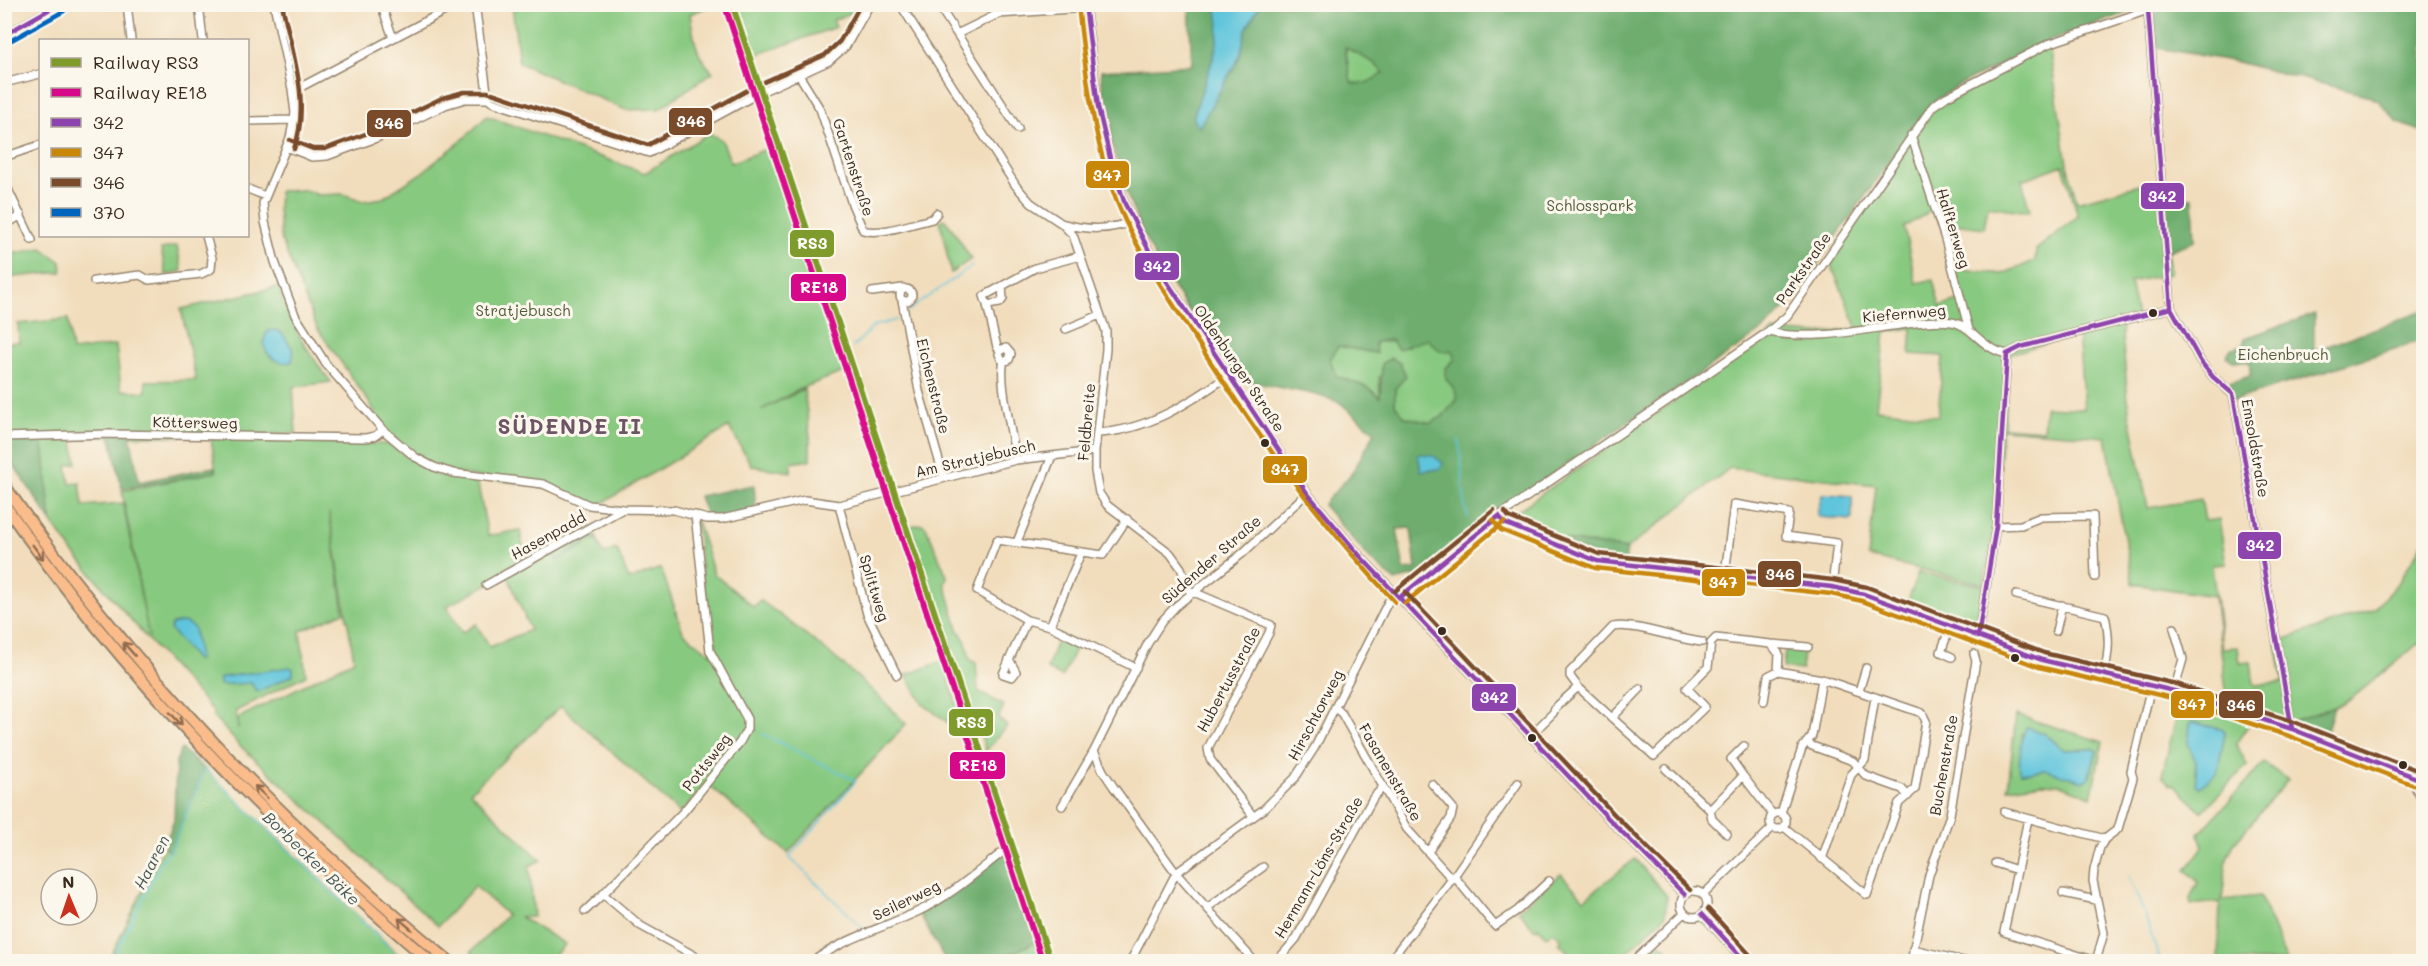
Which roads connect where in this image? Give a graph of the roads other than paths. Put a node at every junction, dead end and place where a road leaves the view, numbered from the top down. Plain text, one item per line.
1 (60, 4) edge
2 (128, 4) edge
3 (198, 4) edge
4 (274, 4) edge
5 (381, 4) edge
6 (458, 4) edge
7 (475, 4) edge
8 (870, 4) edge
9 (900, 4) edge
10 (2157, 4) edge
11 (939, 6) edge
12 (1085, 6) edge
13 (2148, 10) junction
14 (957, 34) junction
15 (4, 35) edge
16 (393, 38) junction
17 (131, 39) edge
18 (203, 39) edge
19 (39, 74) edge
20 (799, 75) junction
21 (4, 83) edge
22 (292, 89) junction
23 (488, 99) junction
24 (295, 120) junction
25 (249, 121) edge
26 (1018, 129) dead end
27 (1911, 135) junction
28 (39, 145) edge
29 (286, 147) junction
30 (4, 157) edge
31 (4, 181) edge
32 (249, 189) edge
33 (265, 196) junction
34 (937, 213) dead end
35 (21, 215) junction
36 (1133, 221) junction
37 (1061, 223) junction
38 (4, 226) edge
39 (206, 237) edge
40 (32, 240) dead end
41 (1080, 256) junction
42 (94, 281) dead end
43 (1002, 286) junction
44 (872, 292) dead end
45 (987, 305) junction
46 (2171, 308) junction
47 (1963, 309) junction
48 (1100, 315) junction
49 (1952, 322) junction
50 (1066, 329) dead end
51 (1969, 330) junction
52 (1768, 332) junction
53 (2007, 354) junction
54 (1229, 375) junction
55 (383, 430) junction
56 (1097, 433) junction
57 (4, 437) edge
58 (1095, 451) junction
59 (1052, 456) junction
60 (1016, 460) junction
61 (944, 478) junction
62 (4, 485) edge
63 (1307, 492) junction
64 (4, 504) edge
65 (839, 505) junction
66 (623, 509) junction
67 (694, 515) junction
68 (1499, 516) junction
69 (1127, 519) junction
70 (1996, 526) junction
71 (1017, 542) junction
72 (1081, 553) junction
73 (1725, 574) junction
74 (2095, 577) dead end
75 (486, 585) dead end
76 (1832, 586) junction
77 (1193, 592) junction
78 (2016, 595) dead end
79 (1399, 596) junction
80 (2062, 605) junction
81 (1027, 620) junction
82 (1050, 626) junction
83 (1950, 627) junction
84 (2174, 628) dead end
85 (2056, 631) dead end
86 (1978, 637) junction
87 (1702, 642) dead end
88 (1772, 644) junction
89 (1808, 647) dead end
90 (1974, 654) dead end
91 (1952, 657) dead end
92 (1010, 659) dead end
93 (1136, 668) junction
94 (1866, 668) dead end
95 (1778, 671) junction
96 (2104, 674) junction
97 (897, 675) dead end
98 (1822, 679) junction
99 (2151, 686) junction
100 (1578, 687) junction
101 (1640, 689) dead end
102 (1859, 691) junction
103 (2174, 692) junction
104 (1875, 697) junction
105 (1764, 701) dead end
106 (1335, 707) junction
107 (1612, 718) junction
108 (2292, 729) junction
109 (1530, 736) junction
110 (1807, 742) junction
111 (1744, 746) dead end
112 (1094, 751) junction
113 (1859, 768) junction
114 (1666, 769) dead end
115 (2409, 775) junction
116 (1743, 776) junction
117 (2424, 781) edge
118 (1518, 783) dead end
119 (1432, 784) dead end
120 (1383, 788) junction
121 (1908, 796) junction
122 (2424, 804) edge
123 (1062, 806) dead end
124 (1710, 810) junction
125 (2004, 812) dead end
126 (1781, 813) junction
127 (1773, 815) junction
128 (1252, 816) junction
129 (2028, 819) junction
130 (1773, 827) junction
131 (1784, 827) junction
132 (1727, 834) dead end
133 (2105, 839) junction
134 (1004, 850) dead end
135 (1428, 852) junction
136 (1822, 859) junction
137 (1995, 863) dead end
138 (1263, 867) dead end
139 (2017, 870) junction
140 (1176, 873) junction
141 (1453, 878) junction
142 (1549, 881) dead end
143 (2063, 893) dead end
144 (603, 894) junction
145 (1685, 895) junction
146 (1703, 895) junction
147 (2096, 900) junction
148 (1207, 908) junction
149 (585, 911) dead end
150 (1684, 914) junction
151 (1702, 914) junction
152 (1913, 949) junction
153 (2097, 961) edge
154 (431, 962) edge
155 (450, 962) edge
156 (706, 962) edge
157 (812, 962) edge
158 (1130, 962) edge
159 (1255, 962) edge
160 (1276, 962) edge
161 (1389, 962) edge
162 (1633, 962) edge
163 (1746, 962) edge
164 (1911, 962) edge
165 (1968, 962) edge

1 - 15 street
2 - 17 street
3 - 18 street
4 - 22 street, Am Stratjebusch
5 - 16 street
6 - 16 street
7 - 23 street
8 - 20 street
9 - 37 street, Feldbreite
10 - 13 street, Parkstraße
11 - 14 street
12 - 14 street
12 - 36 street, Oldenburger Straße
13 - 27 street, Parkstraße
13 - 46 street, Emsoldstraße
14 - 26 street
16 - 22 street
19 - 21 street
20 - 23 street
20 - 34 street, Gartenstraße
22 - 24 street, Am Stratjebusch
23 - 29 street
24 - 25 street
24 - 29 street, Am Stratjebusch
27 - 47 street, Halfterweg
27 - 52 street, Parkstraße
28 - 30 street
29 - 33 street, Am Stratjebusch
31 - 35 street
32 - 33 street
33 - 55 street, Am Stratjebusch
35 - 38 street
35 - 40 street
36 - 37 street, Feldbreite
36 - 54 street, Oldenburger Straße
37 - 41 street, Feldbreite
39 - 42 street
41 - 43 street
41 - 48 street, Feldbreite
43 - 45 street
43 - 45 street
44 - 61 street, Eichenstraße
45 - 60 street
46 - 53 street
46 - 108 street, Emsoldstraße
47 - 49 street
47 - 51 street, Halfterweg
48 - 50 street
48 - 56 street, Feldbreite
49 - 51 street, Kiefernweg
49 - 52 street, Kiefernweg
51 - 53 street, Kiefernweg
52 - 68 street, Parkstraße
53 - 70 street
54 - 56 street
54 - 63 street, Oldenburger Straße
55 - 57 street, Köttersweg
55 - 66 street, Am Stratjebusch
56 - 58 street, Feldbreite
58 - 59 street, Am Stratjebusch
58 - 69 street, Feldbreite
59 - 60 street, Am Stratjebusch
59 - 71 street
60 - 61 street, Am Stratjebusch
61 - 65 street, Am Stratjebusch
155 -> 62 highway
63 - 77 street, Südender Straße
63 - 79 street, Oldenburger Straße
64 -> 154 highway
65 - 67 street, Am Stratjebusch
65 - 97 street, Splittweg
66 - 67 street, Am Stratjebusch
66 - 75 street, Hasenpadd
67 - 144 street, Pottsweg
68 - 73 street
68 - 79 street, Parkstraße
69 - 72 street
69 - 77 street, Feldbreite
70 - 74 street
70 - 86 street
71 - 72 street
71 - 81 street
72 - 82 street
73 - 76 street
73 - 76 street
76 - 83 street
77 - 93 street, Südender Straße
77 - 128 street, Hubertusstraße
78 - 80 street
79 - 106 street, Hirschtorweg
79 - 109 street, Oldenburger Straße
80 - 85 street
80 - 96 street
81 - 82 street
81 - 92 street
82 - 93 street
83 - 86 street
83 - 91 street
84 - 103 street
86 - 96 street
87 - 100 street
88 - 89 street
88 - 95 street
88 - 107 street
90 - 152 street, Buchenstraße
93 - 112 street, Südender Straße
94 - 102 street
95 - 98 street
95 - 105 street
96 - 99 street
98 - 102 street
98 - 110 street
99 - 103 street
99 - 133 street
100 - 107 street
100 - 109 street
101 - 107 street
102 - 104 street
103 - 108 street
104 - 113 street
104 - 121 street
106 - 120 street, Fasanenstraße
106 - 128 street, Hirschtorweg
108 - 115 street
109 - 145 street, Oldenburger Straße
110 - 113 street
110 - 126 street
111 - 116 street
112 - 123 street, Südender Straße
112 - 140 street
113 - 121 street
113 - 136 street
114 - 124 street
115 - 117 street
115 - 122 street
116 - 124 street
116 - 127 street
118 - 141 street
119 - 135 street
120 - 135 street, Fasanenstraße
120 - 160 street, Hermann-Löns-Straße
121 - 136 street
124 - 132 street
125 - 129 street
126 - 127 street
126 - 131 street
127 - 130 street
128 - 140 street, Hirschtorweg
129 - 133 street
129 - 139 street
130 - 131 street
130 - 146 street
131 - 136 street
133 - 147 street
134 - 157 street, Seilerweg
135 - 141 street, Fasanenstraße
137 - 139 street
138 - 148 street
139 - 153 street
140 - 148 street
140 - 158 street
141 - 142 street, Fasanenstraße
141 - 161 street
143 - 147 street
144 - 149 street, Pottsweg
144 - 156 street
145 - 146 street
145 - 150 street
146 - 151 street
147 - 153 street
148 - 159 street
150 - 151 street
150 - 162 street
151 - 163 street
152 - 164 street, Buchenstraße
152 - 165 street

